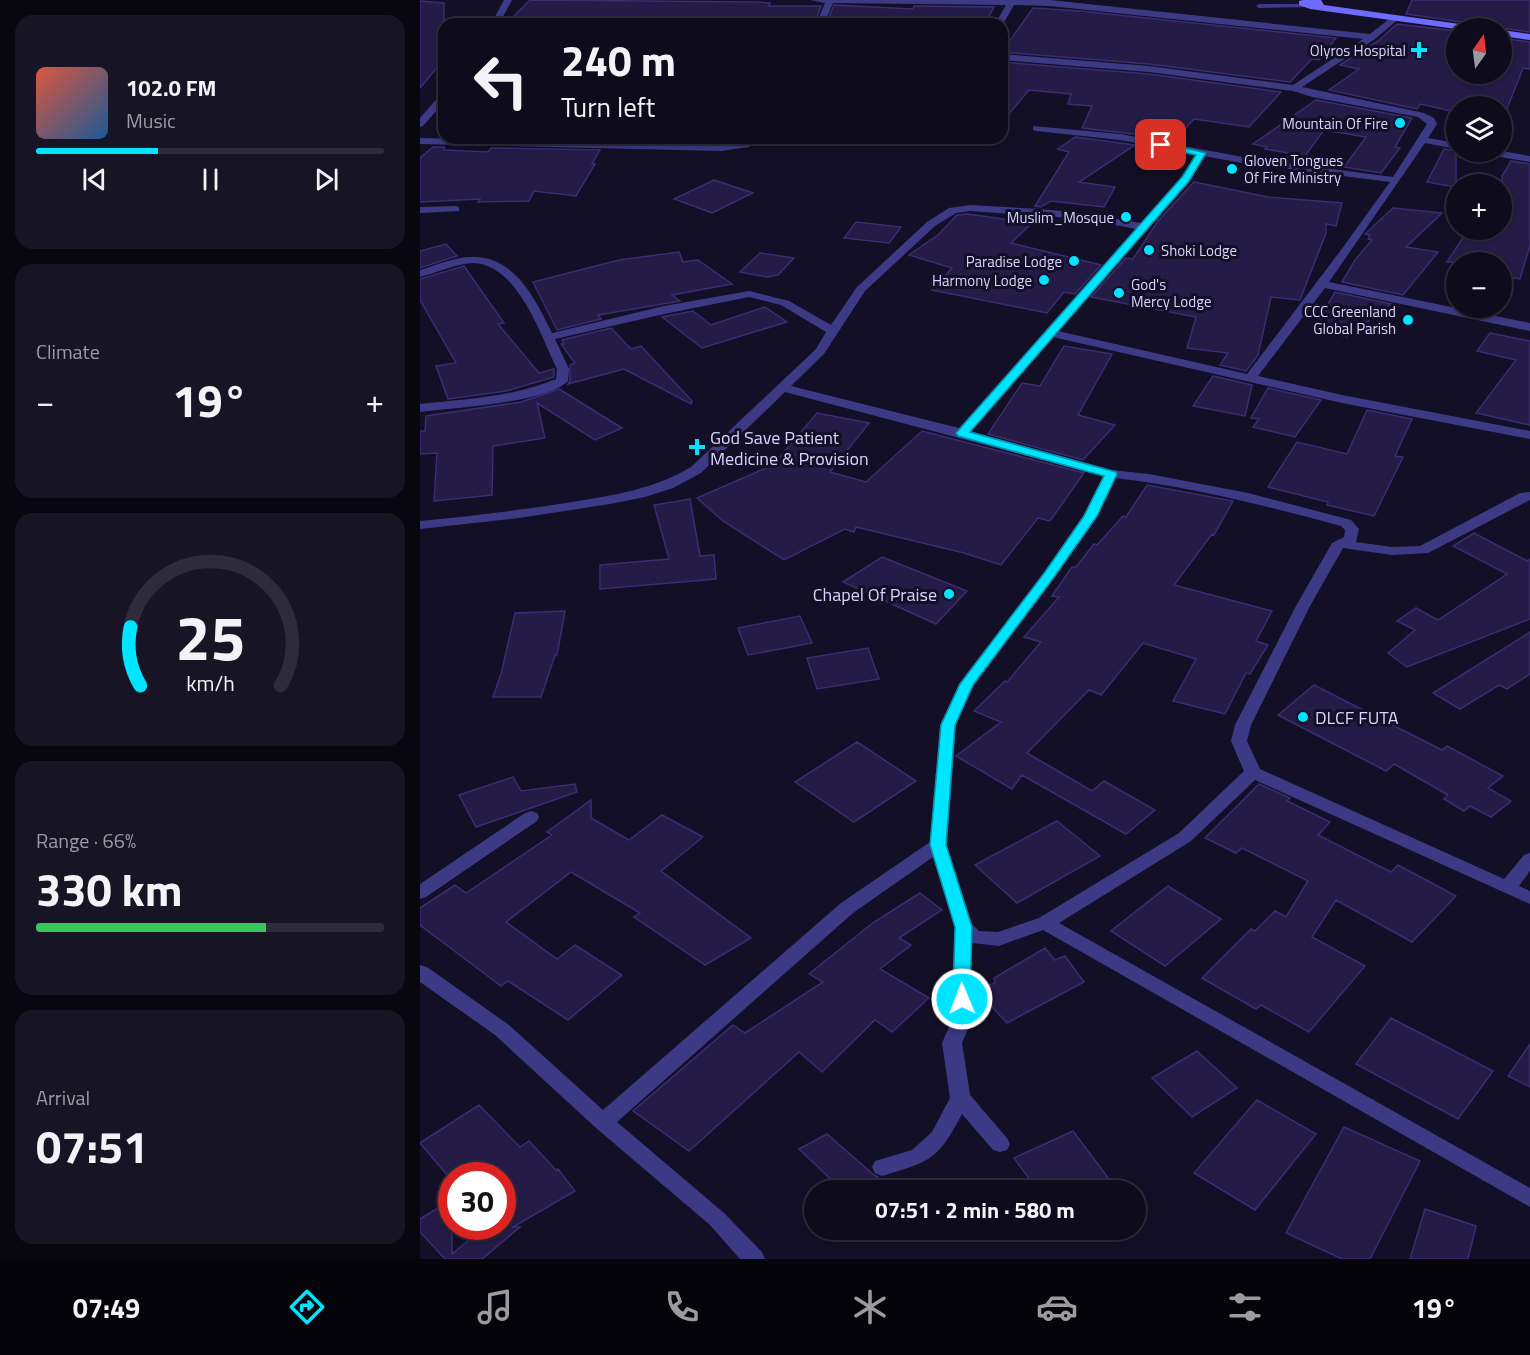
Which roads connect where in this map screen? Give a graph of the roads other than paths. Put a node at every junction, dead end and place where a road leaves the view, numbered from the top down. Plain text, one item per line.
1 (508, 0) edge
2 (814, 0) edge
3 (831, 0) edge
4 (1012, 2) junction
5 (1311, 3) edge
6 (1259, 6) dead end
7 (498, 18) edge
8 (823, 18) edge
9 (1003, 18) edge
10 (1396, 18) junction
11 (1446, 25) edge
12 (1512, 34) edge
13 (1372, 37) junction
14 (1530, 37) edge
15 (1008, 57) edge
16 (1295, 88) junction
17 (438, 103) edge
18 (420, 124) edge
19 (1036, 128) dead end
20 (1423, 140) junction
21 (420, 141) edge
22 (438, 141) edge
23 (647, 144) edge
24 (746, 144) edge
25 (1446, 144) edge
26 (1201, 153) junction
27 (1512, 156) edge
28 (1530, 159) edge
29 (1395, 180) junction
30 (455, 209) dead end
31 (420, 210) edge
32 (1143, 227) junction
33 (420, 274) edge
34 (1321, 285) junction
35 (1530, 327) edge
36 (833, 331) junction
37 (1051, 333) junction
38 (549, 338) junction
39 (1251, 377) junction
40 (780, 387) junction
41 (420, 408) edge
42 (962, 433) junction
43 (1530, 435) edge
44 (1111, 474) junction
45 (1530, 496) edge
46 (420, 525) edge
47 (1339, 543) junction
48 (1253, 772) junction
49 (531, 817) dead end
50 (938, 845) junction
51 (1530, 859) edge
52 (1508, 887) junction
53 (420, 893) edge
54 (1530, 898) edge
55 (1044, 923) junction
56 (964, 927) junction
57 (420, 972) edge
58 (960, 1098) junction
59 (603, 1122) junction
60 (1000, 1144) dead end
61 (882, 1167) dead end
62 (1530, 1198) edge
63 (754, 1259) edge

1 - 7 street
2 - 3 street
3 - 4 street
3 - 8 street
4 - 9 street
4 - 13 street
5 - 6 lane
5 - 10 main road
10 - 11 main road
10 - 13 street
12 - 14 main road
13 - 16 street
15 - 16 street
16 - 20 street
17 - 18 street
19 - 26 street
20 - 25 street
20 - 29 street
21 - 22 street
23 - 24 street
26 - 29 street
26 - 32 street
27 - 28 street
29 - 34 street
30 - 31 street
32 - 36 street
32 - 37 street
33 - 38 street
34 - 35 street
34 - 39 street
36 - 38 street
36 - 40 street
37 - 39 street
37 - 42 street
38 - 41 street
39 - 43 street
40 - 42 street
40 - 46 street
42 - 44 street
44 - 47 street
44 - 50 street
45 - 47 street
47 - 48 street
48 - 52 street
48 - 55 street
49 - 53 street
50 - 56 street
50 - 59 street
51 - 52 street
52 - 54 street
55 - 56 street
55 - 62 street
56 - 58 street
57 - 59 street
58 - 60 street
58 - 61 street
59 - 63 street

